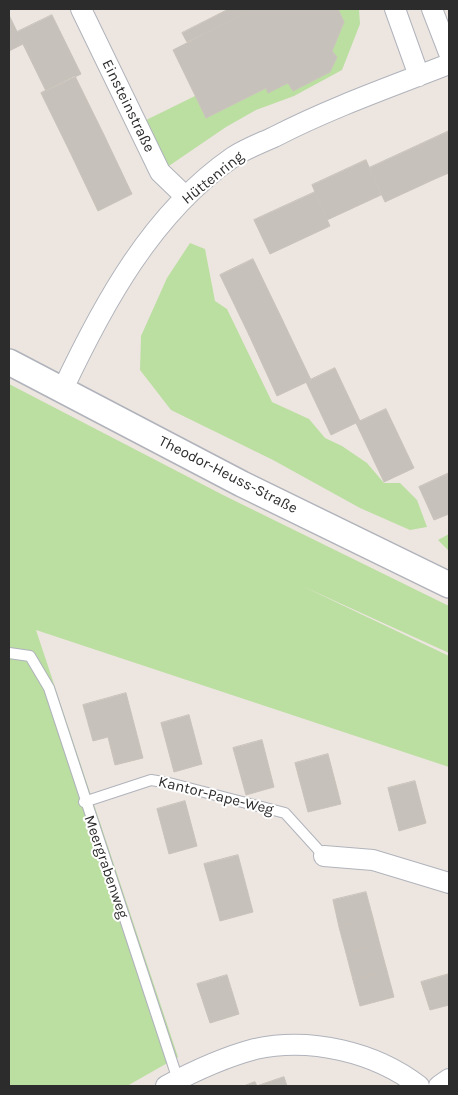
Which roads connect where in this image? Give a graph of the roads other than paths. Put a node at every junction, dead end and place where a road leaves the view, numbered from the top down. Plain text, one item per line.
1 (81, 9) edge
2 (395, 9) edge
3 (432, 9) edge
4 (449, 53) edge
5 (449, 64) edge
6 (419, 76) junction
7 (186, 197) junction
8 (9, 362) edge
9 (62, 391) junction
10 (449, 585) edge
11 (9, 653) edge
12 (84, 802) junction
13 (324, 856) joint
14 (449, 883) edge
15 (449, 1079) edge
16 (172, 1083) edge
17 (420, 1086) edge
18 (439, 1086) edge

1 - 7 street, Einsteinstraße
2 - 6 street
3 - 4 street
5 - 6 street, Hüttenring
6 - 7 street, Hüttenring
7 - 9 street, Hüttenring
8 - 9 street, Theodor-Heuss-Straße
9 - 10 street, Theodor-Heuss-Straße
11 - 12 lane, Meergrabenweg
12 - 13 lane, Kantor-Pape-Weg
12 - 16 lane, Meergrabenweg
13 - 14 street, Kantor-Pape-Weg
15 - 18 street
16 - 17 street

